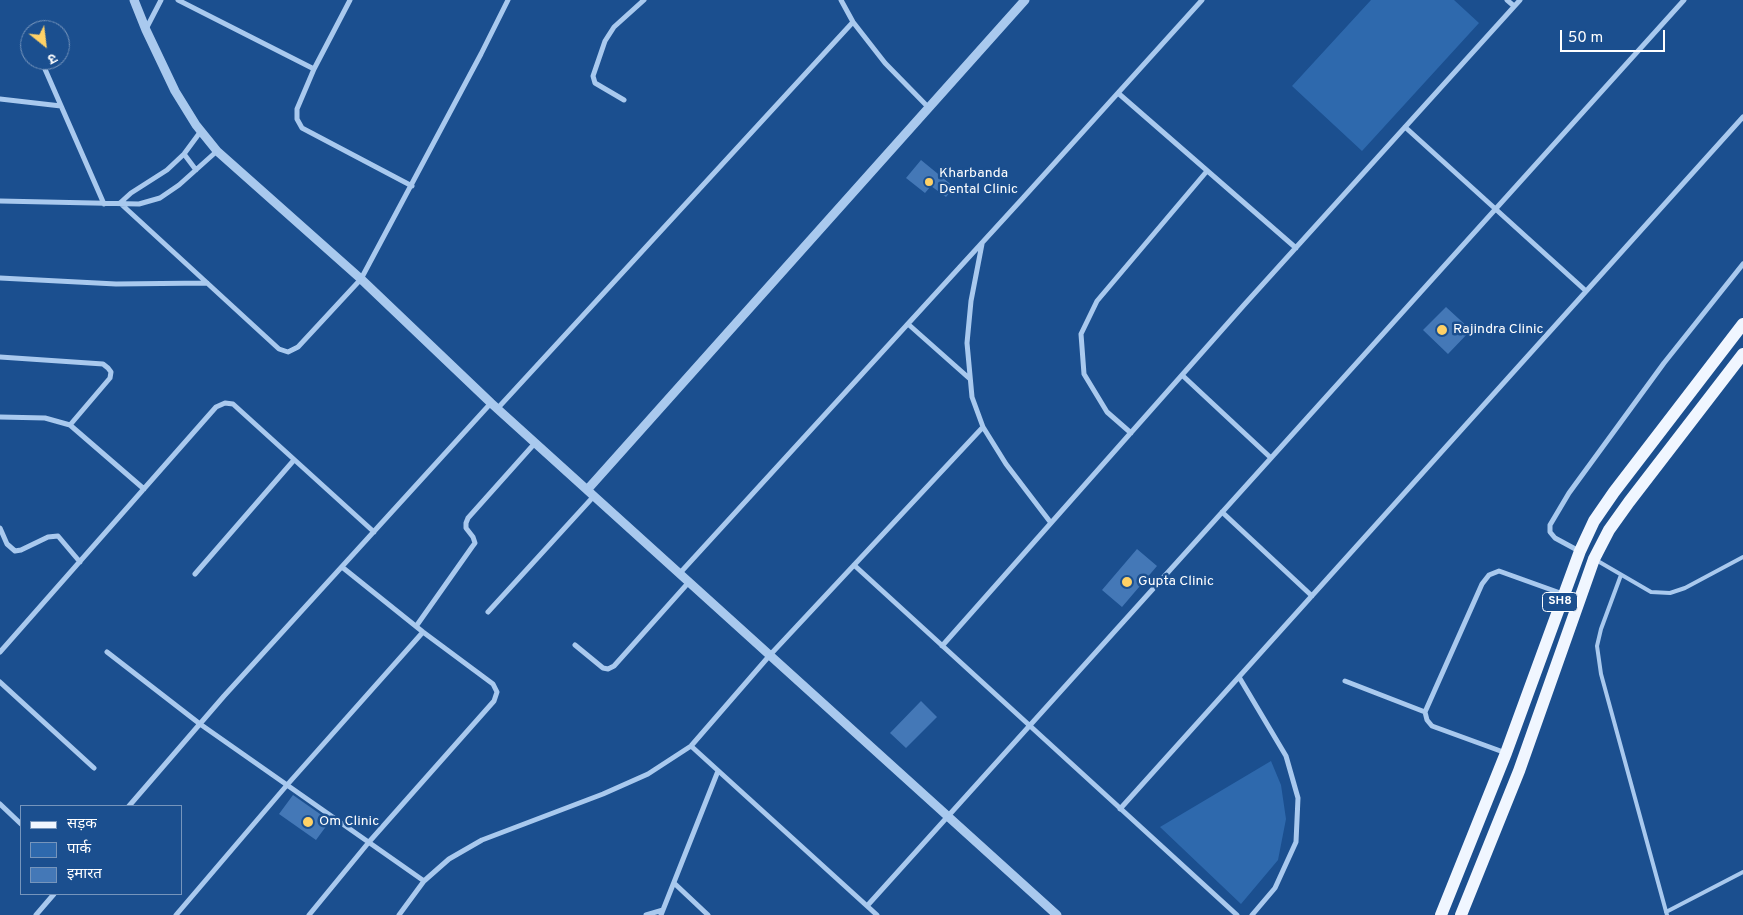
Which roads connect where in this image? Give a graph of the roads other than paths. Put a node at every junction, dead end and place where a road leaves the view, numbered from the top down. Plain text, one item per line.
1 (134, 0) edge
2 (161, 0) edge
3 (178, 0) edge
4 (350, 0) edge
5 (508, 0) edge
6 (644, 0) edge
7 (841, 0) edge
8 (1025, 0) edge
9 (1202, 0) edge
10 (1507, 0) edge
11 (1520, 0) edge
12 (1684, 0) edge
13 (1514, 6) junction
14 (853, 22) junction
15 (146, 30) junction
16 (314, 68) junction
17 (45, 70) edge
18 (1118, 93) junction
19 (0, 99) edge
20 (624, 100) dead end
21 (61, 106) junction
22 (929, 108) junction
23 (1743, 117) edge
24 (1405, 128) junction
25 (201, 132) junction
26 (217, 151) junction
27 (184, 154) junction
28 (196, 170) junction
29 (1207, 171) junction
30 (412, 186) junction
31 (0, 201) edge
32 (120, 203) junction
33 (104, 204) junction
34 (1495, 209) junction
35 (982, 243) junction
36 (1296, 248) junction
37 (1743, 264) edge
38 (0, 278) edge
39 (362, 279) junction
40 (208, 283) junction
41 (1586, 291) junction
42 (908, 324) junction
43 (1743, 324) edge
44 (1724, 349) junction
45 (1741, 356) edge
46 (0, 357) edge
47 (1182, 375) junction
48 (970, 379) junction
49 (494, 406) junction
50 (0, 417) edge
51 (70, 425) junction
52 (983, 427) junction
53 (1131, 433) junction
54 (535, 443) junction
55 (1271, 458) junction
56 (294, 460) junction
57 (144, 489) junction
58 (590, 493) junction
59 (1222, 512) junction
60 (1051, 523) junction
61 (0, 528) edge
62 (374, 532) junction
63 (1580, 551) junction
64 (1743, 557) edge
65 (1594, 559) junction
66 (80, 562) junction
67 (854, 565) junction
68 (342, 567) junction
69 (680, 573) junction
70 (195, 574) dead end
71 (1621, 575) junction
72 (689, 582) junction
73 (1563, 594) junction
74 (1312, 596) junction
75 (488, 612) dead end
76 (417, 625) junction
77 (424, 632) junction
78 (575, 645) dead end
79 (942, 646) junction
80 (0, 652) edge
81 (107, 652) dead end
82 (770, 655) junction
83 (1239, 677) junction
84 (1344, 681) dead end
85 (0, 682) edge
86 (1425, 712) junction
87 (200, 724) junction
88 (1030, 726) junction
89 (690, 746) junction
90 (1504, 759) junction
91 (94, 768) dead end
92 (718, 771) junction
93 (1519, 771) junction
94 (287, 785) junction
95 (0, 804) edge
96 (131, 805) edge
97 (1120, 809) junction
98 (948, 816) junction
99 (20, 823) edge
100 (369, 842) junction
101 (1743, 872) edge
102 (424, 881) junction
103 (674, 884) junction
104 (53, 895) edge
105 (867, 906) junction
106 (662, 912) edge
107 (1666, 914) edge
108 (36, 915) edge
109 (176, 915) edge
110 (309, 915) edge
111 (399, 915) edge
112 (646, 915) edge
113 (708, 915) edge
114 (877, 915) edge
115 (1057, 915) edge
116 (1237, 915) edge
117 (1252, 915) edge
118 (1441, 915) edge
119 (1460, 915) edge

1 - 15 street
2 - 15 street
3 - 16 street
4 - 16 street
5 - 30 street
6 - 20 street
7 - 14 street
8 - 22 street
9 - 18 street
10 - 13 street
11 - 13 street
12 - 34 street
13 - 24 street
14 - 22 street
14 - 49 street
15 - 25 street
16 - 30 street
17 - 21 street
18 - 29 street
18 - 35 street
19 - 21 street
21 - 33 street
22 - 58 street
23 - 41 street
24 - 34 street
24 - 36 street
25 - 26 street
25 - 27 street
26 - 28 street
26 - 39 street
27 - 28 street
27 - 32 street
28 - 32 street
29 - 36 street
29 - 53 street
30 - 39 street
31 - 33 street
32 - 33 street
32 - 40 street
34 - 41 street
34 - 55 street
35 - 42 street
35 - 48 street
36 - 47 street
37 - 63 street
38 - 40 street
39 - 40 street
39 - 49 street
41 - 74 street
42 - 48 street
42 - 69 street
43 - 44 main road, SH8
44 - 45 main road
44 - 63 main road, SH8
45 - 65 main road, SH8
46 - 51 street
47 - 53 street
47 - 55 street
48 - 52 street
49 - 54 street
49 - 62 street
50 - 51 street
51 - 57 street
52 - 60 street
52 - 67 street
53 - 60 street
54 - 58 street
54 - 76 street
55 - 59 street
56 - 57 street
56 - 62 street
56 - 70 street
57 - 66 street
58 - 69 street
58 - 75 street
59 - 74 street
59 - 88 street
60 - 79 street
61 - 66 street
62 - 68 street
63 - 73 main road, SH8
64 - 71 lane
65 - 71 lane
65 - 93 main road, SH8
66 - 80 street
67 - 79 street
67 - 82 street
68 - 76 street
68 - 87 street
69 - 72 street
71 - 107 lane
72 - 78 street
72 - 82 street
73 - 86 street
73 - 90 main road, SH8
74 - 83 street
76 - 77 street
77 - 94 street
77 - 100 street
79 - 88 street
81 - 87 street
82 - 89 street
82 - 98 street
83 - 97 street
83 - 117 street
84 - 86 street
85 - 91 street
86 - 90 street
87 - 94 street
87 - 96 street
88 - 97 street
88 - 98 street
89 - 92 street
89 - 102 street
90 - 93 main road
90 - 118 main road, SH8
92 - 103 street
92 - 105 street
93 - 119 main road, SH8
94 - 100 street
94 - 109 street
95 - 99 street
97 - 116 street
98 - 105 street
98 - 115 street
100 - 102 street
100 - 110 street
101 - 107 lane
102 - 111 street
103 - 106 street
103 - 113 street
104 - 108 street
105 - 114 street
106 - 112 street

